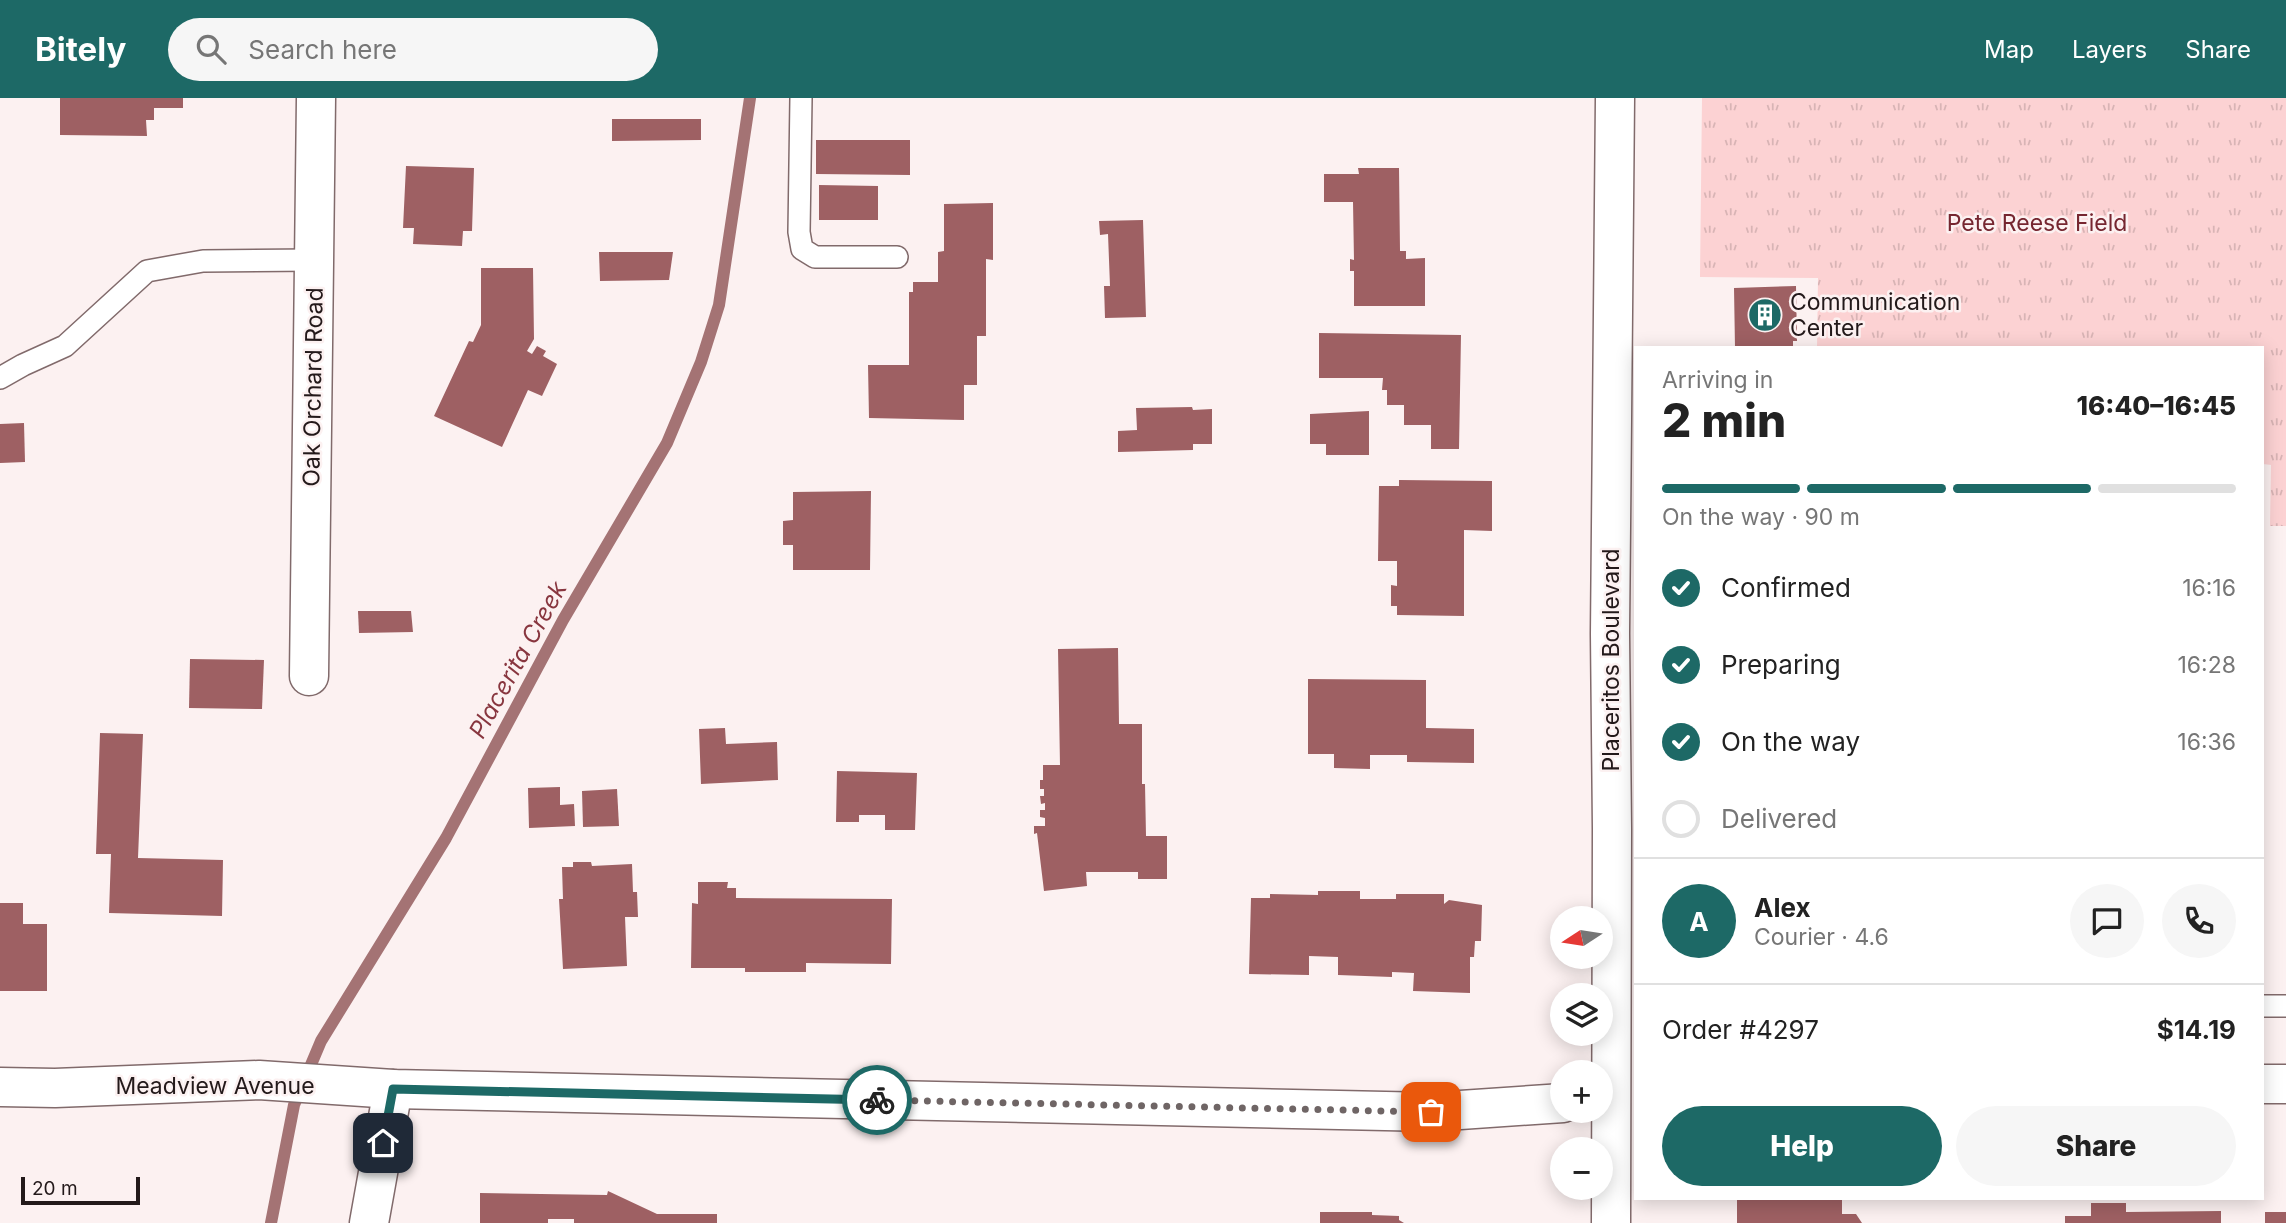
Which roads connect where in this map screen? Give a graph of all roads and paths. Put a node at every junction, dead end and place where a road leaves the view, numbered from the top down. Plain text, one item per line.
1 (316, 98) edge
2 (801, 98) edge
3 (1615, 98) edge
4 (897, 257) dead end
5 (314, 260) junction
6 (0, 378) edge
7 (310, 676) dead end
8 (2264, 1006) edge
9 (2286, 1006) edge
10 (2264, 1084) edge
11 (2286, 1084) edge
12 (0, 1087) edge
13 (393, 1089) junction
14 (1616, 1100) edge
15 (1550, 1104) edge
16 (369, 1223) edge
17 (1611, 1223) edge

1 - 5 street, Oak Orchard Road
2 - 4 lane
3 - 14 street, Placeritos Boulevard
5 - 6 lane
5 - 7 street, Oak Orchard Road
8 - 9 lane
10 - 11 street
12 - 13 street, Meadview Avenue
13 - 15 street, Meadview Avenue
13 - 16 street
14 - 17 street, Placeritos Boulevard

